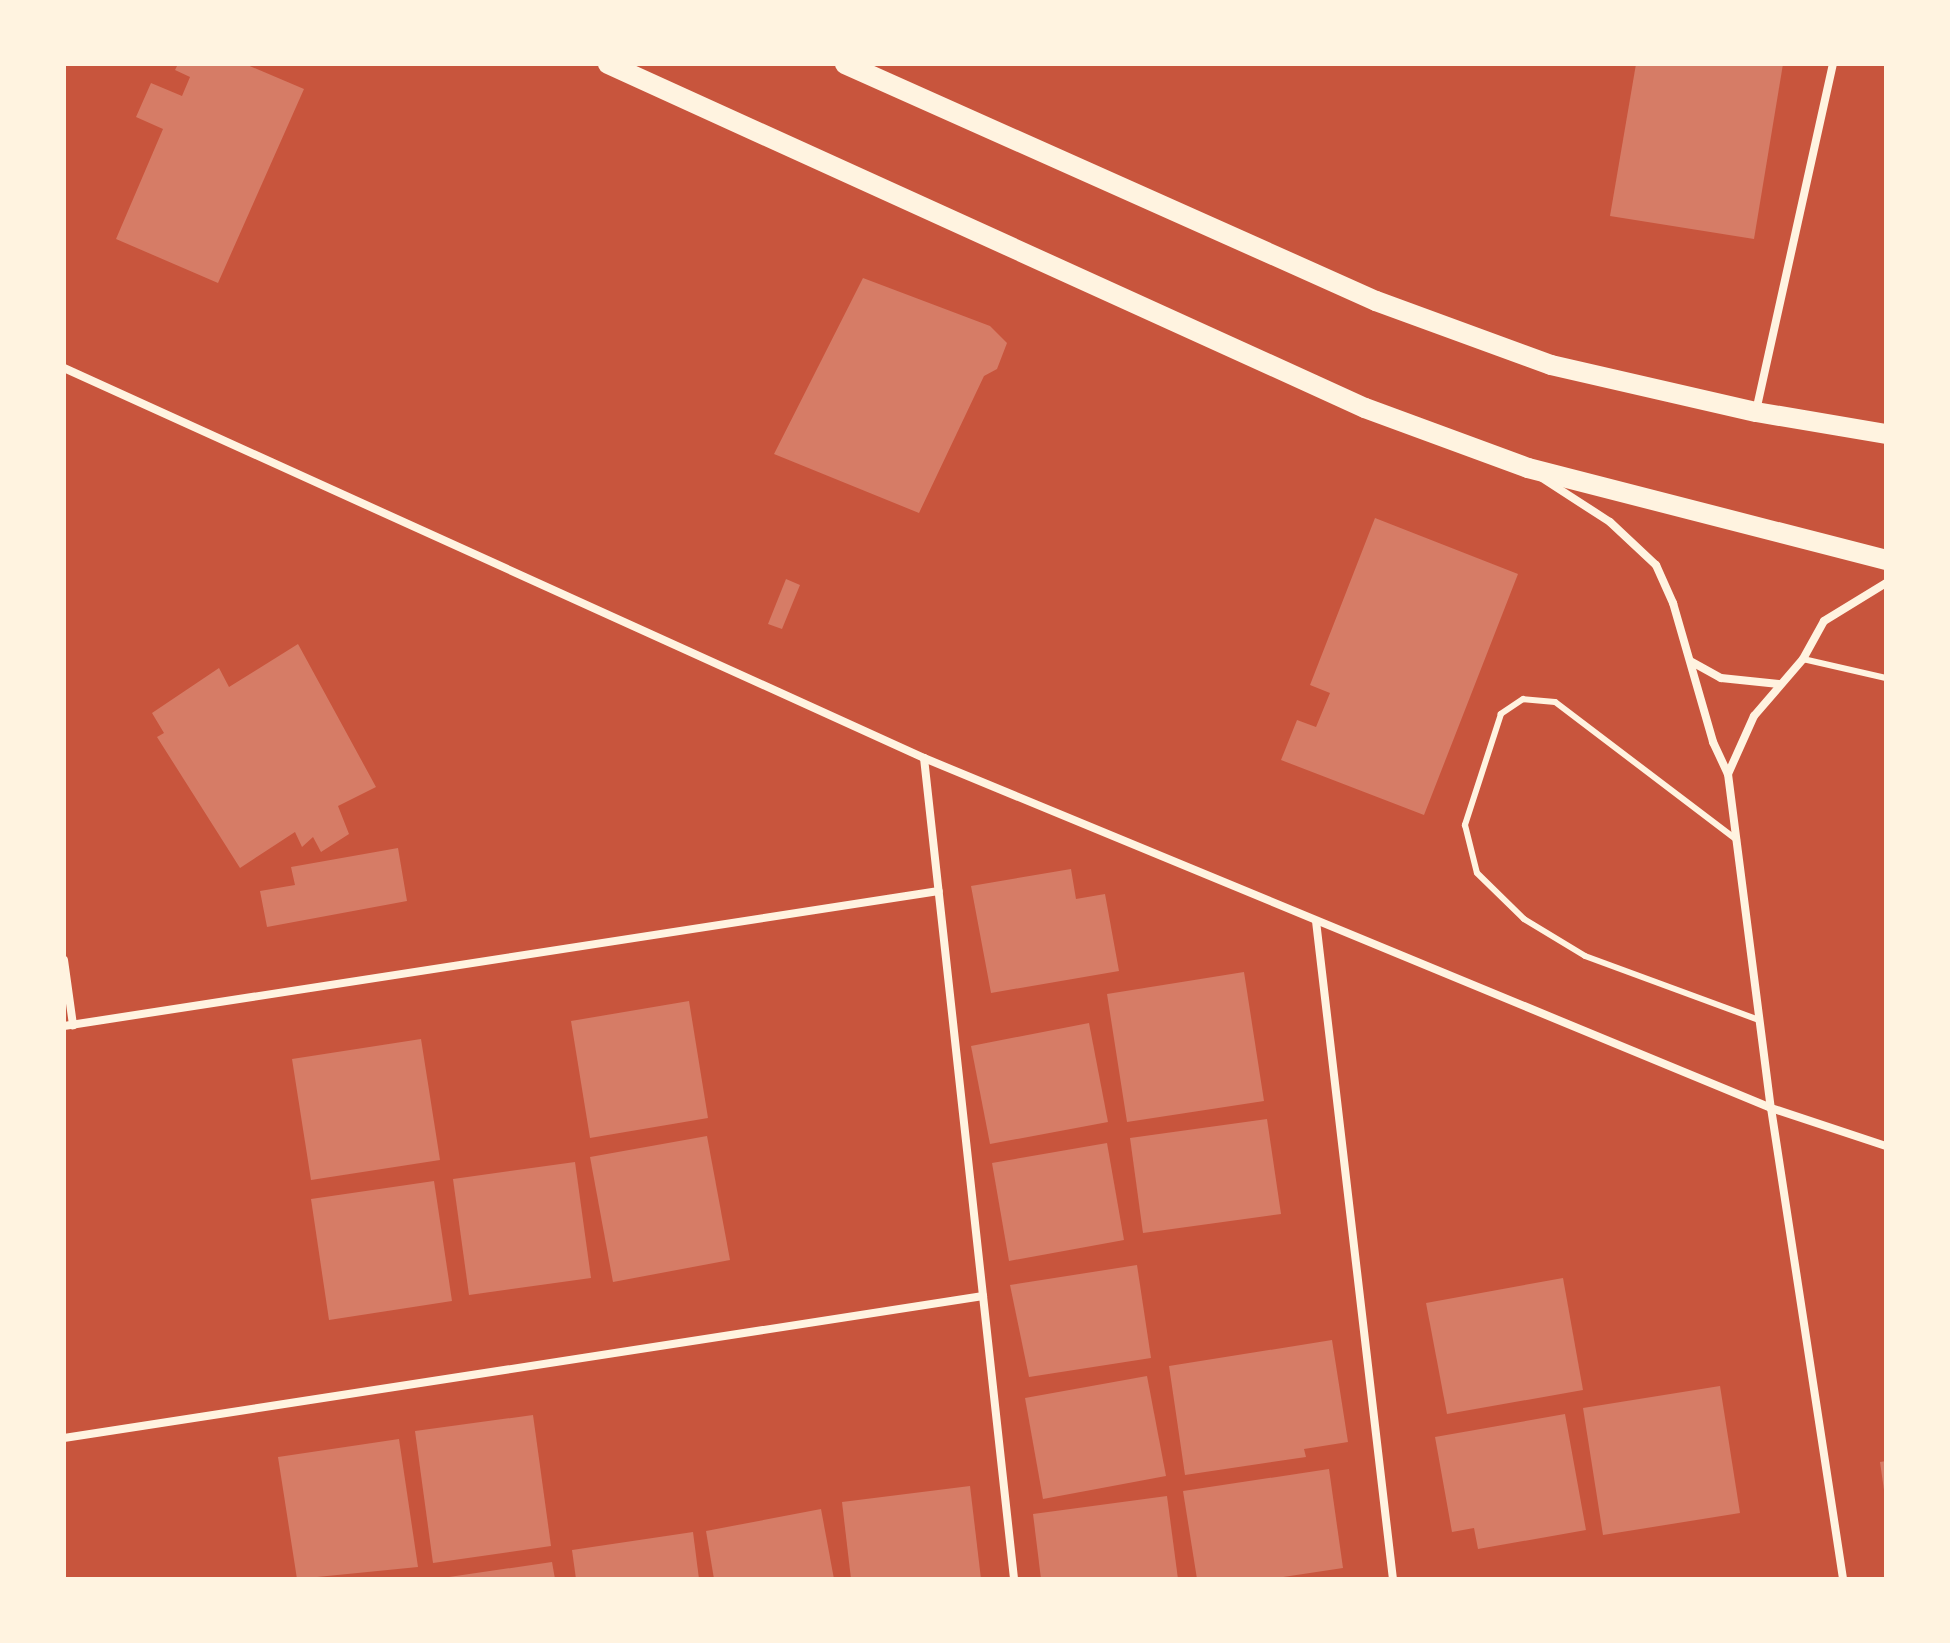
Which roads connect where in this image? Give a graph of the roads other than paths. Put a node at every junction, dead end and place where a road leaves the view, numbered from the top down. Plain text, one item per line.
1 (608, 64) edge
2 (845, 64) edge
3 (1833, 64) edge
4 (64, 368) edge
5 (1756, 412) junction
6 (1886, 434) edge
7 (1528, 468) junction
8 (1886, 560) edge
9 (1886, 583) edge
10 (1687, 654) junction
11 (1803, 659) junction
12 (1886, 678) edge
13 (1779, 684) junction
14 (924, 758) junction
15 (1728, 774) junction
16 (1737, 840) junction
17 (939, 891) junction
18 (1316, 921) junction
19 (64, 960) edge
20 (1759, 1020) junction
21 (68, 1025) edge
22 (1771, 1108) junction
23 (1886, 1146) edge
24 (983, 1296) junction
25 (64, 1438) edge
26 (1840, 1578) edge
27 (1014, 1579) edge
28 (1393, 1579) edge

1 - 7 main road
2 - 5 main road
3 - 5 street
4 - 14 street
5 - 6 main road
7 - 8 main road
7 - 10 street
9 - 11 street
10 - 13 street
10 - 15 street
11 - 12 lane
11 - 13 street
13 - 15 street
14 - 17 street
14 - 18 street
15 - 16 street
16 - 20 street
16 - 20 lane
17 - 21 street
17 - 24 street
18 - 22 street
18 - 28 street
19 - 21 street
20 - 22 street
22 - 23 street
22 - 26 street
24 - 25 street
24 - 27 street

